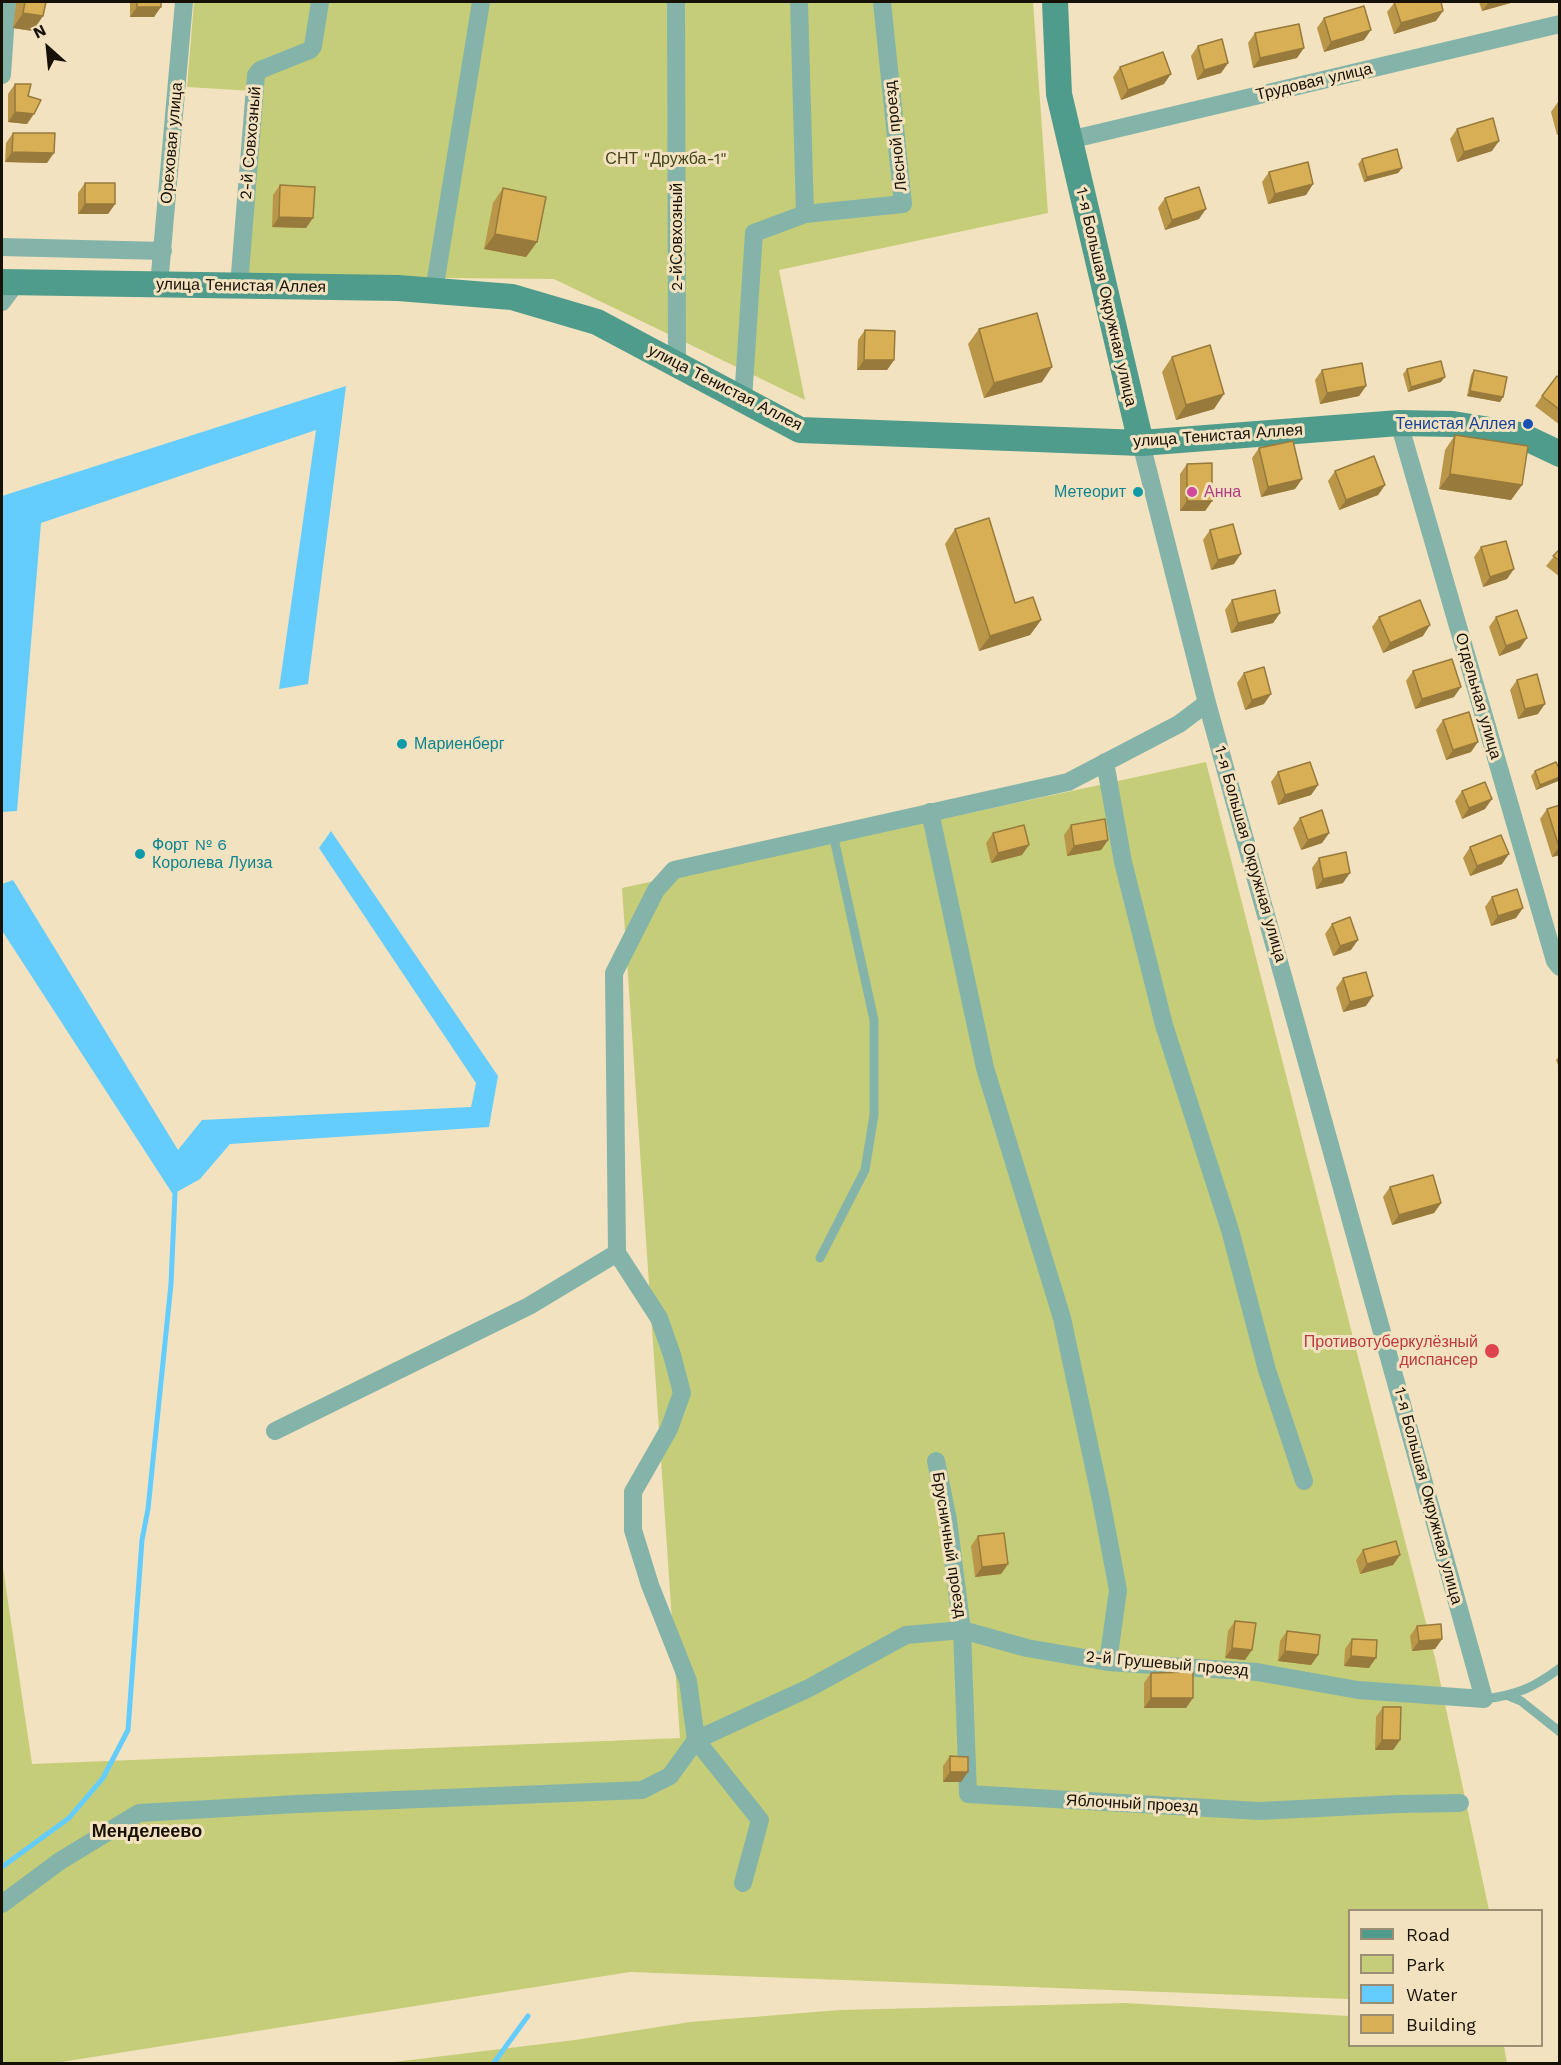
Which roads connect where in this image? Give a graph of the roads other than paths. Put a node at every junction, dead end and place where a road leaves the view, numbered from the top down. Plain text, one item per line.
1 (7, 2) edge
2 (184, 2) edge
3 (320, 2) edge
4 (482, 2) edge
5 (676, 2) edge
6 (799, 2) edge
7 (882, 2) edge
8 (1055, 2) edge
9 (1560, 24) edge
10 (2, 75) edge
11 (1069, 140) junction
12 (806, 214) junction
13 (2, 247) edge
14 (163, 250) junction
15 (159, 285) junction
16 (239, 286) junction
17 (6, 289) edge
18 (434, 291) junction
19 (677, 365) junction
20 (743, 400) junction
21 (1399, 423) junction
22 (1141, 444) junction
23 (1560, 454) edge
24 (1207, 703) junction
25 (1105, 762) junction
26 (930, 812) junction
27 (833, 834) junction
28 (1560, 968) edge
29 (617, 1253) junction
30 (820, 1258) dead end
31 (275, 1431) dead end
32 (936, 1461) dead end
33 (1304, 1481) dead end
34 (962, 1630) junction
35 (1108, 1662) junction
36 (1560, 1668) edge
37 (1509, 1696) junction
38 (1484, 1699) junction
39 (1560, 1732) edge
40 (696, 1740) junction
41 (1460, 1803) dead end
42 (743, 1883) dead end
43 (2, 1904) edge

1 - 10 street
2 - 14 street, Ореховая улица
3 - 16 street, 2-й Совхозный
4 - 18 street
5 - 19 street, 2-йСовхозный
6 - 12 street
7 - 12 street, Лесной проезд
8 - 11 main road, 1-я Большая Окружная улица
9 - 11 street, Трудовая улица
11 - 22 main road, 1-я Большая Окружная улица
12 - 20 street, Лесной проезд
13 - 14 street
14 - 15 street, Ореховая улица
15 - 16 main road, улица Тенистая Аллея
15 - 17 main road, улица Тенистая Аллея
16 - 18 main road, улица Тенистая Аллея
18 - 19 main road, улица Тенистая Аллея
19 - 20 main road, улица Тенистая Аллея
20 - 22 main road, улица Тенистая Аллея
21 - 22 main road, улица Тенистая Аллея
21 - 23 main road, улица Тенистая Аллея
21 - 28 street, Отдельная улица
22 - 24 street, 1-я Большая Окружная улица
24 - 25 street
24 - 38 street, 1-я Большая Окружная улица
25 - 26 street
25 - 33 street
26 - 27 street
26 - 35 street
27 - 29 street
27 - 30 lane
29 - 31 street
29 - 40 street
32 - 34 street, Брусничный проезд
34 - 35 street, 2-й Грушевый проезд
34 - 40 street, 2-й Грушевый проезд
34 - 41 street, Яблочный проезд
35 - 38 street, 2-й Грушевый проезд
36 - 37 lane
37 - 38 lane
37 - 39 lane
40 - 42 street
40 - 43 street

